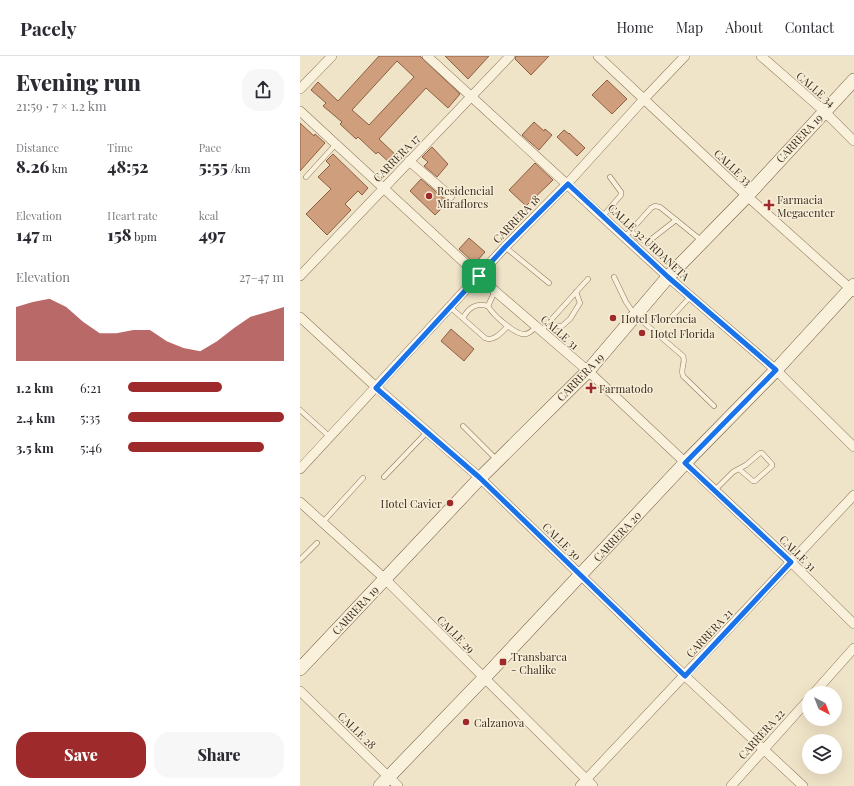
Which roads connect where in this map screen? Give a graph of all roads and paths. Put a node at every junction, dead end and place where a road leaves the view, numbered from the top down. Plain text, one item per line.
1 (332, 56) edge
2 (427, 56) edge
3 (510, 56) edge
4 (598, 56) edge
5 (685, 56) edge
6 (763, 57) edge
7 (854, 80) edge
8 (300, 90) edge
9 (471, 97) junction
10 (644, 99) junction
11 (300, 111) edge
12 (824, 111) junction
13 (854, 141) edge
14 (336, 144) junction
15 (409, 161) junction
16 (306, 177) dead end
17 (610, 177) dead end
18 (568, 184) junction
19 (383, 189) junction
20 (450, 196) dead end
21 (746, 196) junction
22 (603, 216) junction
23 (676, 220) junction
24 (628, 234) junction
25 (702, 242) junction
26 (505, 247) junction
27 (300, 276) edge
28 (479, 276) junction
29 (614, 277) dead end
30 (668, 277) junction
31 (588, 279) dead end
32 (549, 283) dead end
33 (853, 289) edge
34 (495, 291) junction
35 (576, 292) junction
36 (691, 296) junction
37 (488, 306) junction
38 (450, 307) junction
39 (635, 315) junction
40 (300, 317) edge
41 (463, 318) junction
42 (669, 320) dead end
43 (508, 326) junction
44 (541, 328) junction
45 (776, 370) junction
46 (588, 371) junction
47 (376, 388) junction
48 (714, 406) dead end
49 (300, 410) edge
50 (464, 426) dead end
51 (427, 432) junction
52 (330, 437) junction
53 (854, 447) edge
54 (498, 460) junction
55 (685, 463) junction
56 (300, 469) edge
57 (739, 469) junction
58 (384, 477) dead end
59 (363, 478) dead end
60 (480, 478) junction
61 (714, 491) junction
62 (854, 495) edge
63 (300, 502) edge
64 (323, 522) junction
65 (316, 543) dead end
66 (300, 560) edge
67 (791, 562) junction
68 (580, 576) junction
69 (384, 578) junction
70 (854, 624) edge
71 (854, 648) edge
72 (300, 669) edge
73 (685, 676) junction
74 (484, 678) junction
75 (820, 686) edge
76 (300, 691) edge
77 (802, 707) edge
78 (764, 749) junction
79 (389, 783) edge
80 (586, 784) edge
81 (801, 785) edge
82 (731, 786) edge

1 - 8 street
2 - 9 street, CALLE 32 URDANETA
3 - 9 street, CARRERA 17
4 - 10 street, CALLE 33
5 - 10 street, CARRERA 18
6 - 12 street, CALLE 34
7 - 12 street, CARRERA 19
9 - 15 street, CARRERA 17
9 - 18 street, CALLE 32 URDANETA
10 - 18 street, CARRERA 18
10 - 21 street, CALLE 33
11 - 14 street, CALLE 31
12 - 13 street, CALLE 34
12 - 21 street, CARRERA 19
14 - 16 lane
14 - 19 street, CALLE 31
15 - 19 street, CARRERA 17
15 - 20 street
17 - 22 lane
18 - 22 street, CALLE 32 URDANETA
18 - 26 street, CARRERA 18
19 - 27 street, CARRERA 17
19 - 28 street, CALLE 31
21 - 25 street, CARRERA 19
21 - 33 street, CALLE 33
22 - 24 street, CALLE 32 URDANETA
23 - 24 lane
23 - 24 lane
23 - 25 lane
24 - 30 street, CALLE 32 URDANETA
25 - 30 street, CARRERA 19
26 - 28 street, CARRERA 18
26 - 32 lane
28 - 34 street, CALLE 31
28 - 38 street, CARRERA 18
29 - 39 lane
30 - 36 street, CALLE 32 URDANETA
30 - 39 street, CARRERA 19
31 - 35 lane
33 - 45 street, CARRERA 20
34 - 37 lane
34 - 44 street, CALLE 31
35 - 44 lane
35 - 44 lane
36 - 42 lane
36 - 45 street, CALLE 32 URDANETA
37 - 41 lane
37 - 43 lane
38 - 41 lane
38 - 47 street, CARRERA 18
39 - 46 street, CARRERA 19
39 - 48 lane
40 - 47 street, CALLE 30
41 - 43 lane
43 - 44 lane
44 - 46 street, CALLE 31
45 - 53 street, CALLE 32 URDANETA
45 - 55 street, CARRERA 20
46 - 54 street, CARRERA 19
46 - 55 street, CALLE 31
47 - 51 street, CALLE 30
47 - 52 street, CARRERA 18
49 - 52 lane
50 - 54 lane
51 - 58 lane
51 - 60 street, CALLE 30
52 - 56 street, CARRERA 18
54 - 60 street, CARRERA 19
55 - 61 street, CALLE 31
55 - 68 street, CARRERA 20
57 - 57 lane
57 - 61 lane
59 - 64 lane
60 - 68 street, CALLE 30
60 - 69 street, CARRERA 19
61 - 67 street, CALLE 31
62 - 67 street, CARRERA 21
63 - 64 street, CALLE 29
64 - 69 street, CALLE 29
65 - 66 lane
67 - 70 street, CALLE 31
67 - 73 street, CARRERA 21
68 - 73 street, CALLE 30
68 - 74 street, CARRERA 20
69 - 72 street, CARRERA 19
69 - 74 street, CALLE 29
71 - 75 street
73 - 78 street, CALLE 30
73 - 80 street, CARRERA 21
74 - 79 street, CARRERA 20
74 - 80 street, CALLE 29
76 - 79 street, CALLE 28
77 - 78 street, CARRERA 22
78 - 81 street, CALLE 30
78 - 82 street, CARRERA 22

